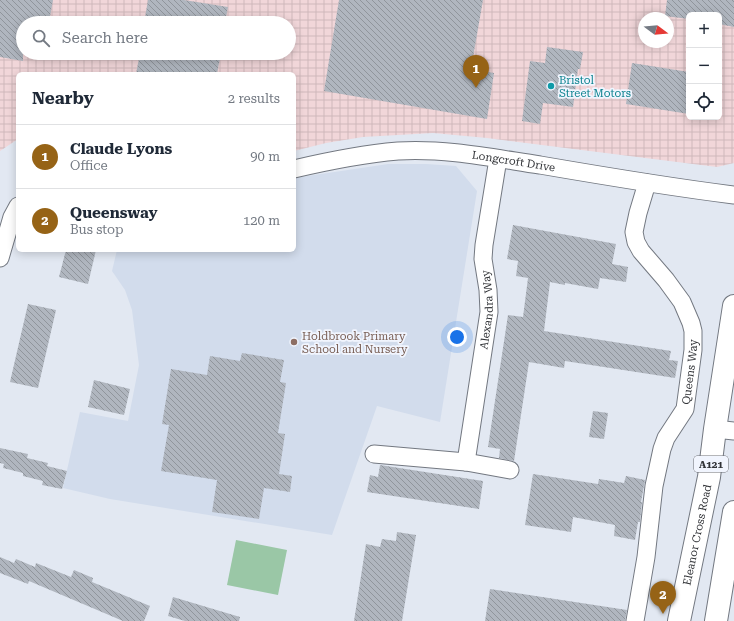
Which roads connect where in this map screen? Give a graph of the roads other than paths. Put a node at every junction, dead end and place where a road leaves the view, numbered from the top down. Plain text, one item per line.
1 (498, 159) junction
2 (296, 169) edge
3 (647, 183) junction
4 (734, 195) edge
5 (16, 210) edge
6 (0, 258) edge
7 (734, 306) edge
8 (724, 430) edge
9 (374, 454) dead end
10 (466, 462) junction
11 (510, 470) dead end
12 (734, 512) edge
13 (635, 621) edge
14 (679, 621) edge
15 (716, 621) edge

1 - 2 street, Longcroft Drive
1 - 3 street, Longcroft Drive
1 - 10 street, Alexandra Way
3 - 4 street, Longcroft Drive
3 - 13 street, Queens Way
5 - 6 street
7 - 8 main road, Eleanor Cross Road / A121
8 - 14 main road, Eleanor Cross Road / A121
9 - 10 street
10 - 11 street
12 - 15 main road

